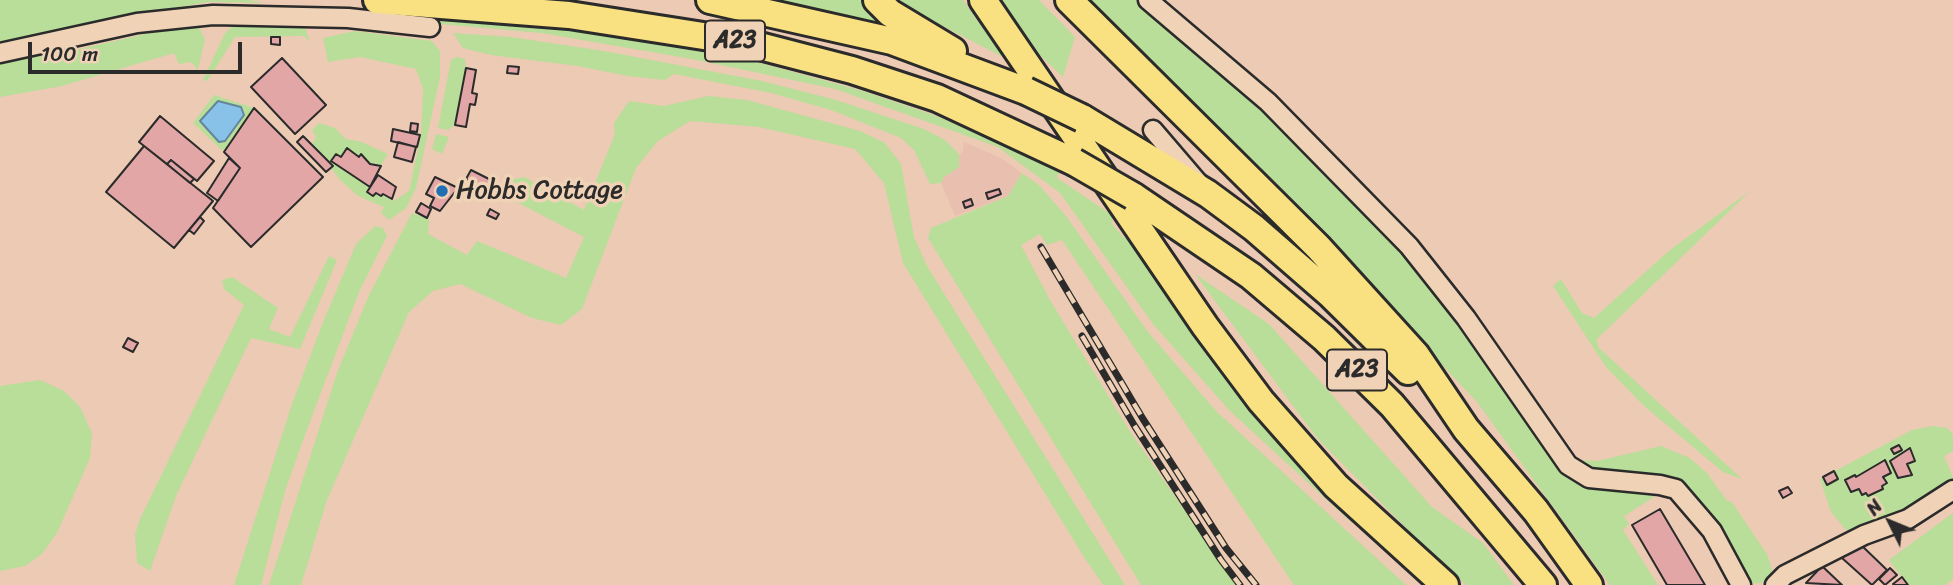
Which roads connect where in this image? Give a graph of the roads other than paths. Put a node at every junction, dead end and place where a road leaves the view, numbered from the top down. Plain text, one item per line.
1 (377, 0) edge
2 (710, 0) edge
3 (877, 0) edge
4 (983, 0) edge
5 (1069, 0) edge
6 (1148, 0) edge
7 (430, 27) dead end
8 (0, 53) edge
9 (993, 76) junction
10 (1153, 130) dead end
11 (1208, 194) junction
12 (1466, 429) junction
13 (1953, 490) edge
14 (1445, 585) edge
15 (1543, 585) edge
16 (1589, 585) edge
17 (1741, 585) edge
18 (1775, 585) edge

1 - 15 highway, A23, bridge
2 - 9 highway, A23
3 - 9 highway
4 - 14 highway
5 - 12 highway, A23
6 - 17 street
7 - 8 street
9 - 11 highway, A23, bridge
10 - 11 street
11 - 12 highway, A23
12 - 16 highway, A23
13 - 18 street

